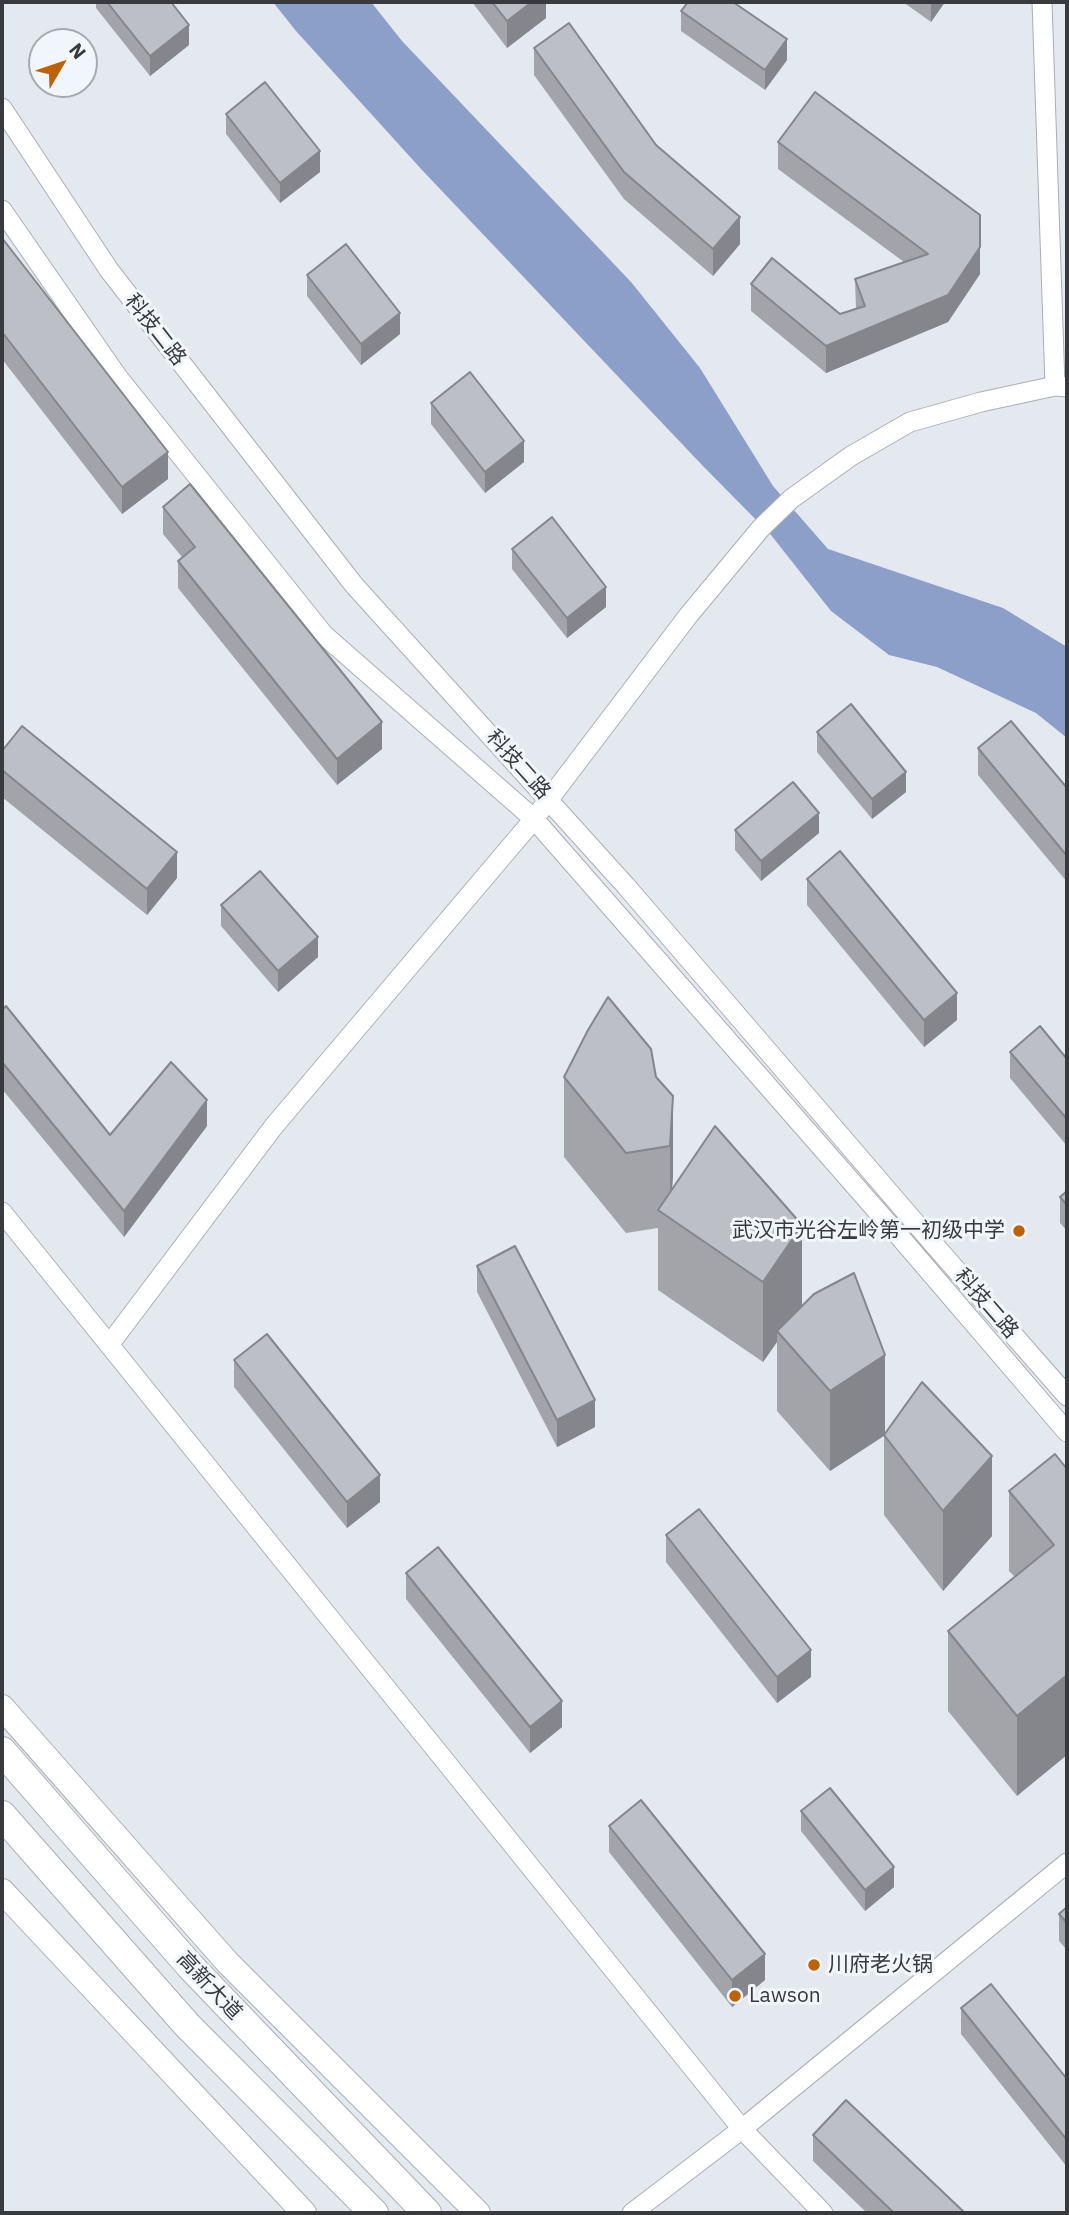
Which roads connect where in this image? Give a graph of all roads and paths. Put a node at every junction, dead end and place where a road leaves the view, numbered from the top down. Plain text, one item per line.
1 (1042, 2) edge
2 (2, 108) edge
3 (2, 210) edge
4 (1061, 387) edge
5 (548, 799) junction
6 (534, 819) junction
7 (2, 1212) edge
8 (109, 1345) junction
9 (1067, 1396) edge
10 (1067, 1432) edge
11 (2, 1707) edge
12 (2, 1751) edge
13 (2, 1815) edge
14 (1067, 1863) edge
15 (2, 1891) edge
16 (742, 2129) junction
17 (304, 2213) edge
18 (374, 2213) edge
19 (426, 2213) edge
20 (478, 2213) edge
21 (632, 2213) edge
22 (823, 2213) edge

1 - 4 street
2 - 5 street, 科技二路
3 - 6 street, 科技二路
4 - 5 street
5 - 6 street
5 - 9 street, 科技二路
6 - 8 street
6 - 10 street, 科技二路
7 - 8 street
8 - 16 street
11 - 20 main road
12 - 19 highway, 高新大道
13 - 18 highway, 高新大道
14 - 16 street
15 - 17 main road
16 - 21 street
16 - 22 street

